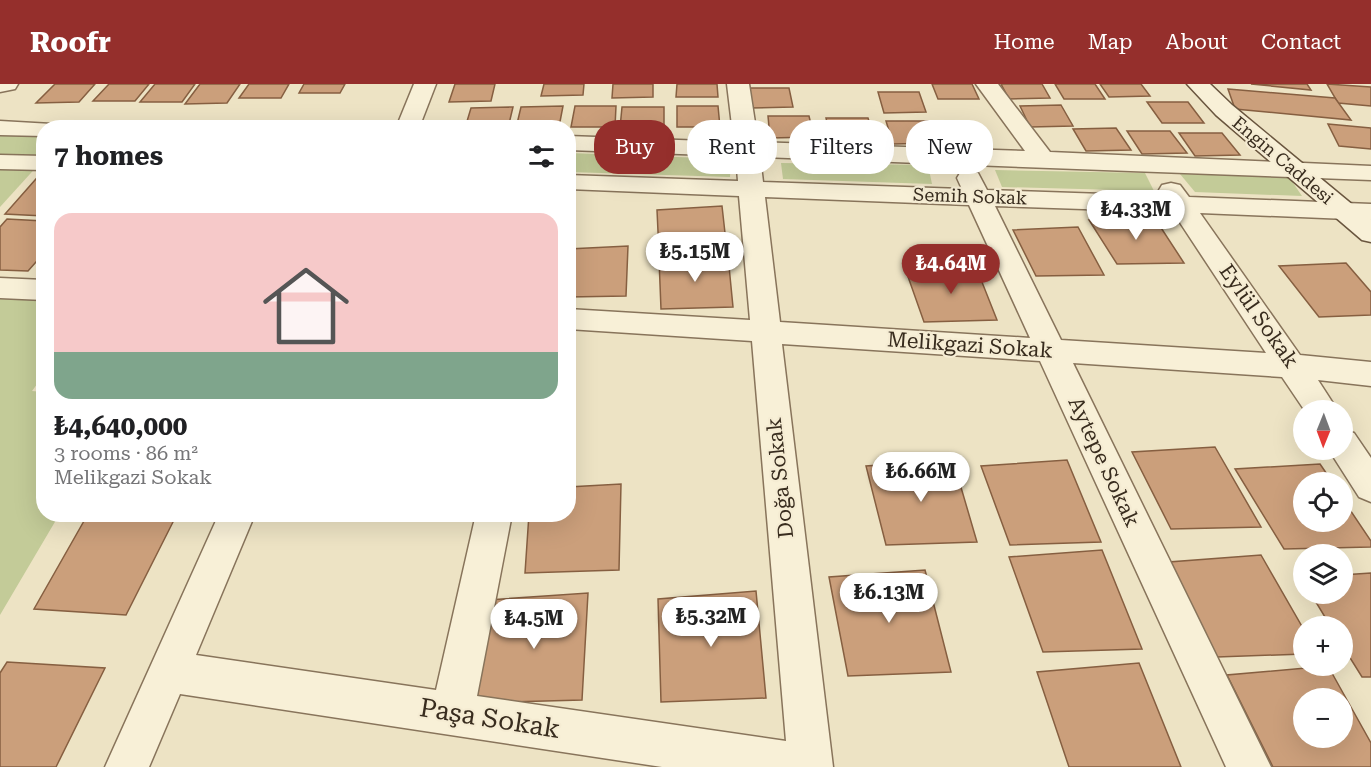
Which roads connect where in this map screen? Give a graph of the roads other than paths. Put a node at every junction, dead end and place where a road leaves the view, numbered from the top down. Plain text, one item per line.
1 (7, 84) edge
2 (425, 84) edge
3 (738, 84) edge
4 (987, 84) edge
5 (1198, 84) edge
6 (0, 86) edge
7 (411, 120) edge
8 (743, 120) edge
9 (0, 128) edge
10 (36, 129) edge
11 (576, 143) edge
12 (687, 146) edge
13 (777, 149) edge
14 (906, 154) edge
15 (993, 157) edge
16 (1043, 159) junction
17 (0, 162) edge
18 (36, 163) edge
19 (1153, 163) junction
20 (1295, 170) junction
21 (1371, 173) edge
22 (750, 174) edge
23 (968, 174) edge
24 (576, 182) edge
25 (751, 189) junction
26 (978, 196) junction
27 (1180, 204) junction
28 (1343, 211) junction
29 (1371, 212) edge
30 (1371, 234) edge
31 (0, 288) edge
32 (36, 290) edge
33 (576, 320) edge
34 (765, 332) junction
35 (1051, 350) junction
36 (1294, 366) junction
37 (1371, 374) edge
38 (1316, 400) edge
39 (1353, 459) edge
40 (1371, 487) edge
41 (234, 522) edge
42 (492, 522) edge
43 (169, 672) junction
44 (452, 712) junction
45 (127, 767) edge
46 (811, 767) edge
47 (1249, 767) edge

1 - 6 street
2 - 7 street
3 - 8 street, Doğa Sokak
4 - 16 street
5 - 20 street, Engin Caddesi
9 - 10 street
11 - 12 street, Semih Sokak
13 - 14 street, Semih Sokak
15 - 16 street, Semih Sokak
16 - 19 street, Semih Sokak
17 - 18 street
19 - 20 street, Semih Sokak
19 - 27 street, Eylül Sokak
20 - 21 street, Semih Sokak
20 - 28 street, Engin Caddesi
22 - 25 street, Doğa Sokak
23 - 26 street, Aytepe Sokak
24 - 25 street, Semih Sokak
25 - 26 street, Semih Sokak
25 - 34 street, Doğa Sokak
26 - 27 street, Semih Sokak
26 - 35 street, Aytepe Sokak
27 - 28 street, Semih Sokak
27 - 36 street, Eylül Sokak
28 - 29 street, Semih Sokak
28 - 30 street, Engin Caddesi
31 - 32 street
33 - 34 street, Melikgazi Sokak
34 - 35 street, Melikgazi Sokak
34 - 46 street, Doğa Sokak
35 - 36 street, Melikgazi Sokak
35 - 47 street, Aytepe Sokak
36 - 37 street, Melikgazi Sokak
36 - 38 street, Eylül Sokak
39 - 40 street
41 - 43 street
42 - 44 street
43 - 44 street, Paşa Sokak
43 - 45 street
44 - 46 street, Paşa Sokak

